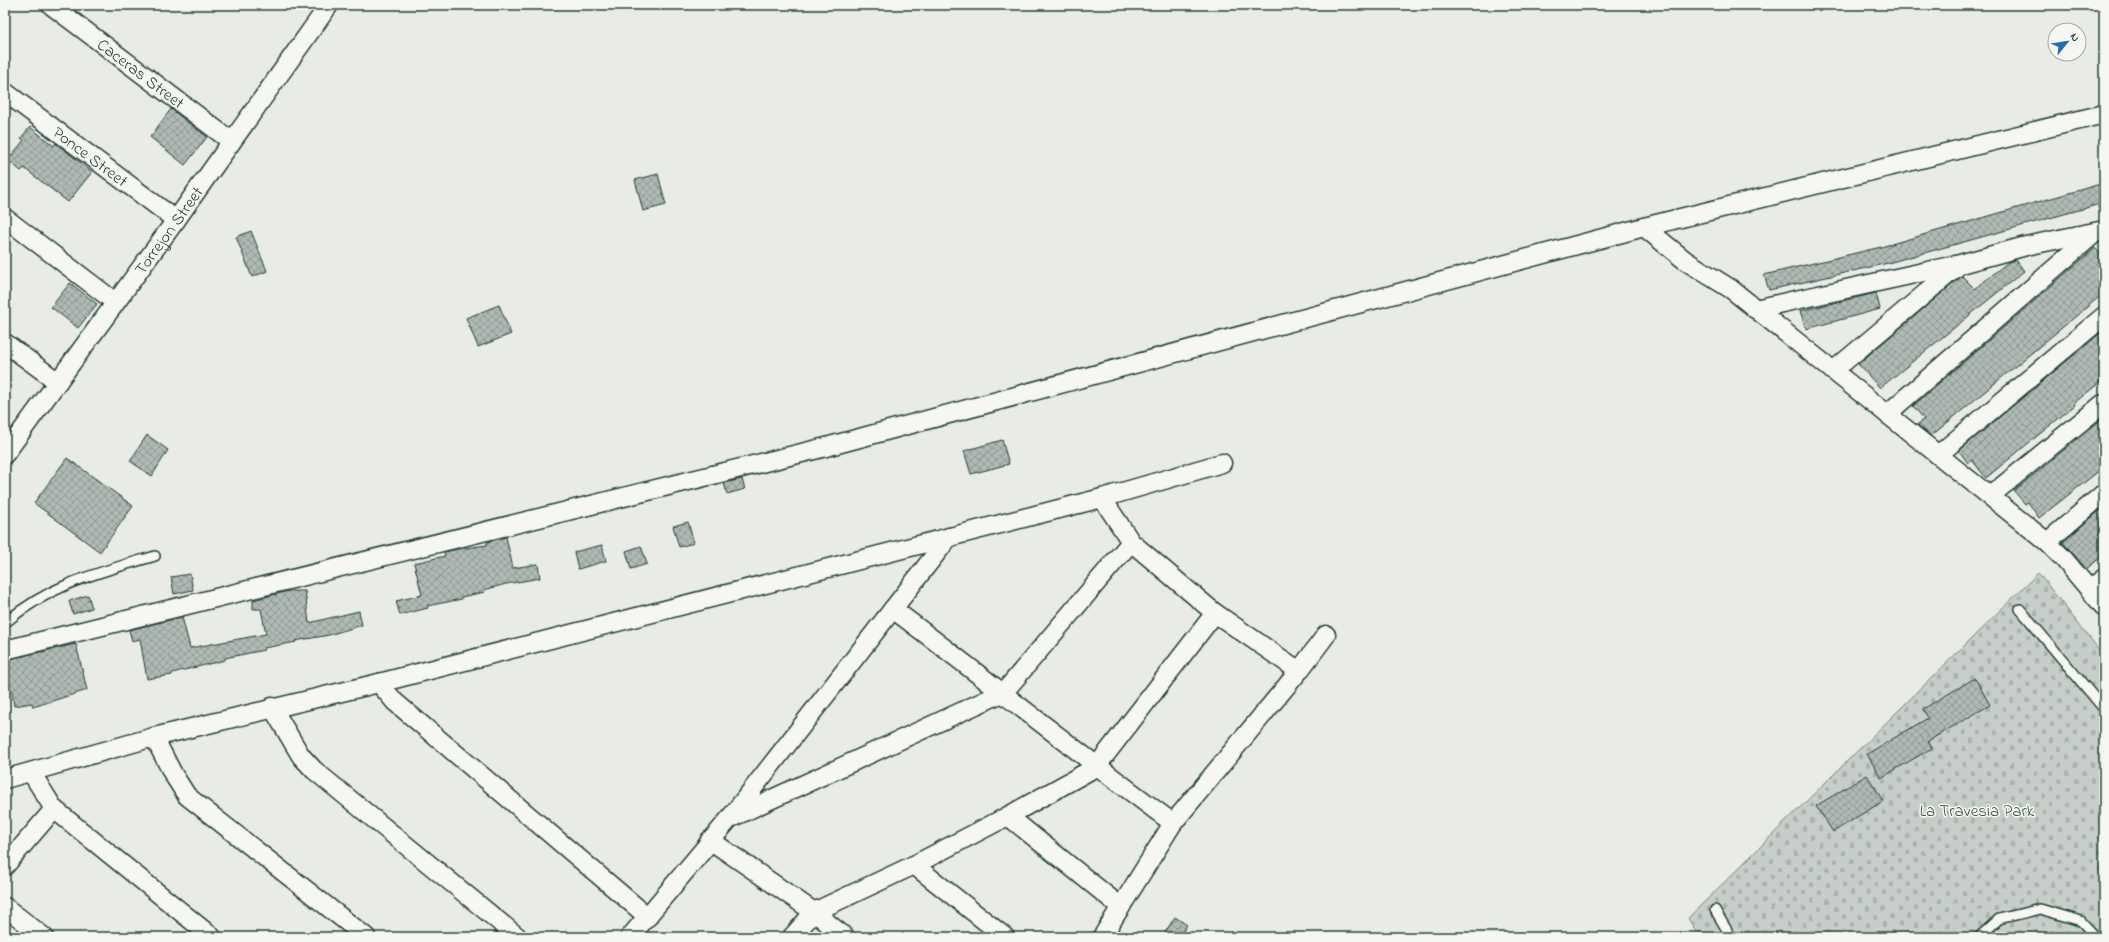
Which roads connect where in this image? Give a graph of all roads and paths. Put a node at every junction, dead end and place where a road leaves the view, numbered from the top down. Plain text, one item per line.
1 (52, 5) edge
2 (329, 5) edge
3 (5, 92) edge
4 (2104, 114) edge
5 (231, 142) junction
6 (5, 218) edge
7 (176, 220) junction
8 (1644, 227) junction
9 (2100, 232) edge
10 (1960, 264) junction
11 (115, 302) junction
12 (1755, 309) junction
13 (2104, 316) edge
14 (5, 343) edge
15 (1833, 371) junction
16 (58, 382) junction
17 (2104, 403) edge
18 (1887, 414) junction
19 (5, 454) edge
20 (1938, 455) junction
21 (1222, 463) dead end
22 (2104, 493) edge
23 (1990, 496) junction
24 (1102, 498) junction
25 (948, 537) junction
26 (1131, 542) junction
27 (2047, 542) junction
28 (155, 556) dead end
29 (2104, 578) edge
30 (2090, 589) junction
31 (2104, 607) edge
32 (893, 609) junction
33 (2020, 609) dead end
34 (1215, 613) junction
35 (5, 623) edge
36 (1326, 635) dead end
37 (5, 650) edge
38 (1299, 671) junction
39 (379, 683) junction
40 (1004, 692) junction
41 (272, 707) junction
42 (2104, 709) edge
43 (154, 737) junction
44 (1096, 767) junction
45 (31, 772) junction
46 (5, 779) edge
47 (54, 809) junction
48 (1008, 816) junction
49 (730, 818) junction
50 (1173, 824) junction
51 (710, 840) junction
52 (914, 865) junction
53 (5, 866) edge
54 (5, 906) edge
55 (1121, 907) junction
56 (1716, 910) dead end
57 (814, 912) junction
58 (648, 917) junction
59 (44, 937) edge
60 (212, 937) edge
61 (366, 937) edge
62 (518, 937) edge
63 (630, 937) edge
64 (792, 937) edge
65 (844, 937) edge
66 (1005, 937) edge
67 (1102, 937) edge
68 (1731, 937) edge
69 (1979, 937) edge
70 (2096, 937) edge

1 - 5 street, Caceras Street
2 - 5 street, Torrejon Street
3 - 7 street, Ponce Street
4 - 8 street
5 - 7 street, Torrejon Street
6 - 11 street
7 - 11 street, Torrejon Street
8 - 12 street
8 - 37 street
9 - 10 street
9 - 18 street
10 - 12 street
10 - 15 street
11 - 16 street, Torrejon Street
12 - 15 street
13 - 20 street
14 - 16 street
15 - 18 street
16 - 19 street, Torrejon Street
17 - 23 street
18 - 20 street
20 - 23 street
21 - 24 street
22 - 27 street
23 - 27 street
24 - 25 street
24 - 26 street
25 - 32 street
25 - 39 street
26 - 34 street
26 - 40 street
27 - 30 street
28 - 35 lane
29 - 30 street
30 - 31 street
32 - 40 street
32 - 49 street
33 - 42 lane
34 - 38 street
34 - 44 street
36 - 38 street
38 - 50 street
39 - 41 street
39 - 58 street
40 - 44 street
40 - 49 street
41 - 43 street
41 - 62 street
43 - 45 street
43 - 61 street
44 - 48 street
44 - 50 street
45 - 46 street
45 - 47 street
47 - 53 street
47 - 60 street
48 - 52 street
48 - 55 street
49 - 51 street
50 - 55 street
51 - 57 street
51 - 58 street
52 - 57 street
52 - 66 street
54 - 59 street
55 - 67 street
56 - 68 lane
57 - 64 street
57 - 65 street
58 - 63 street
69 - 70 lane

